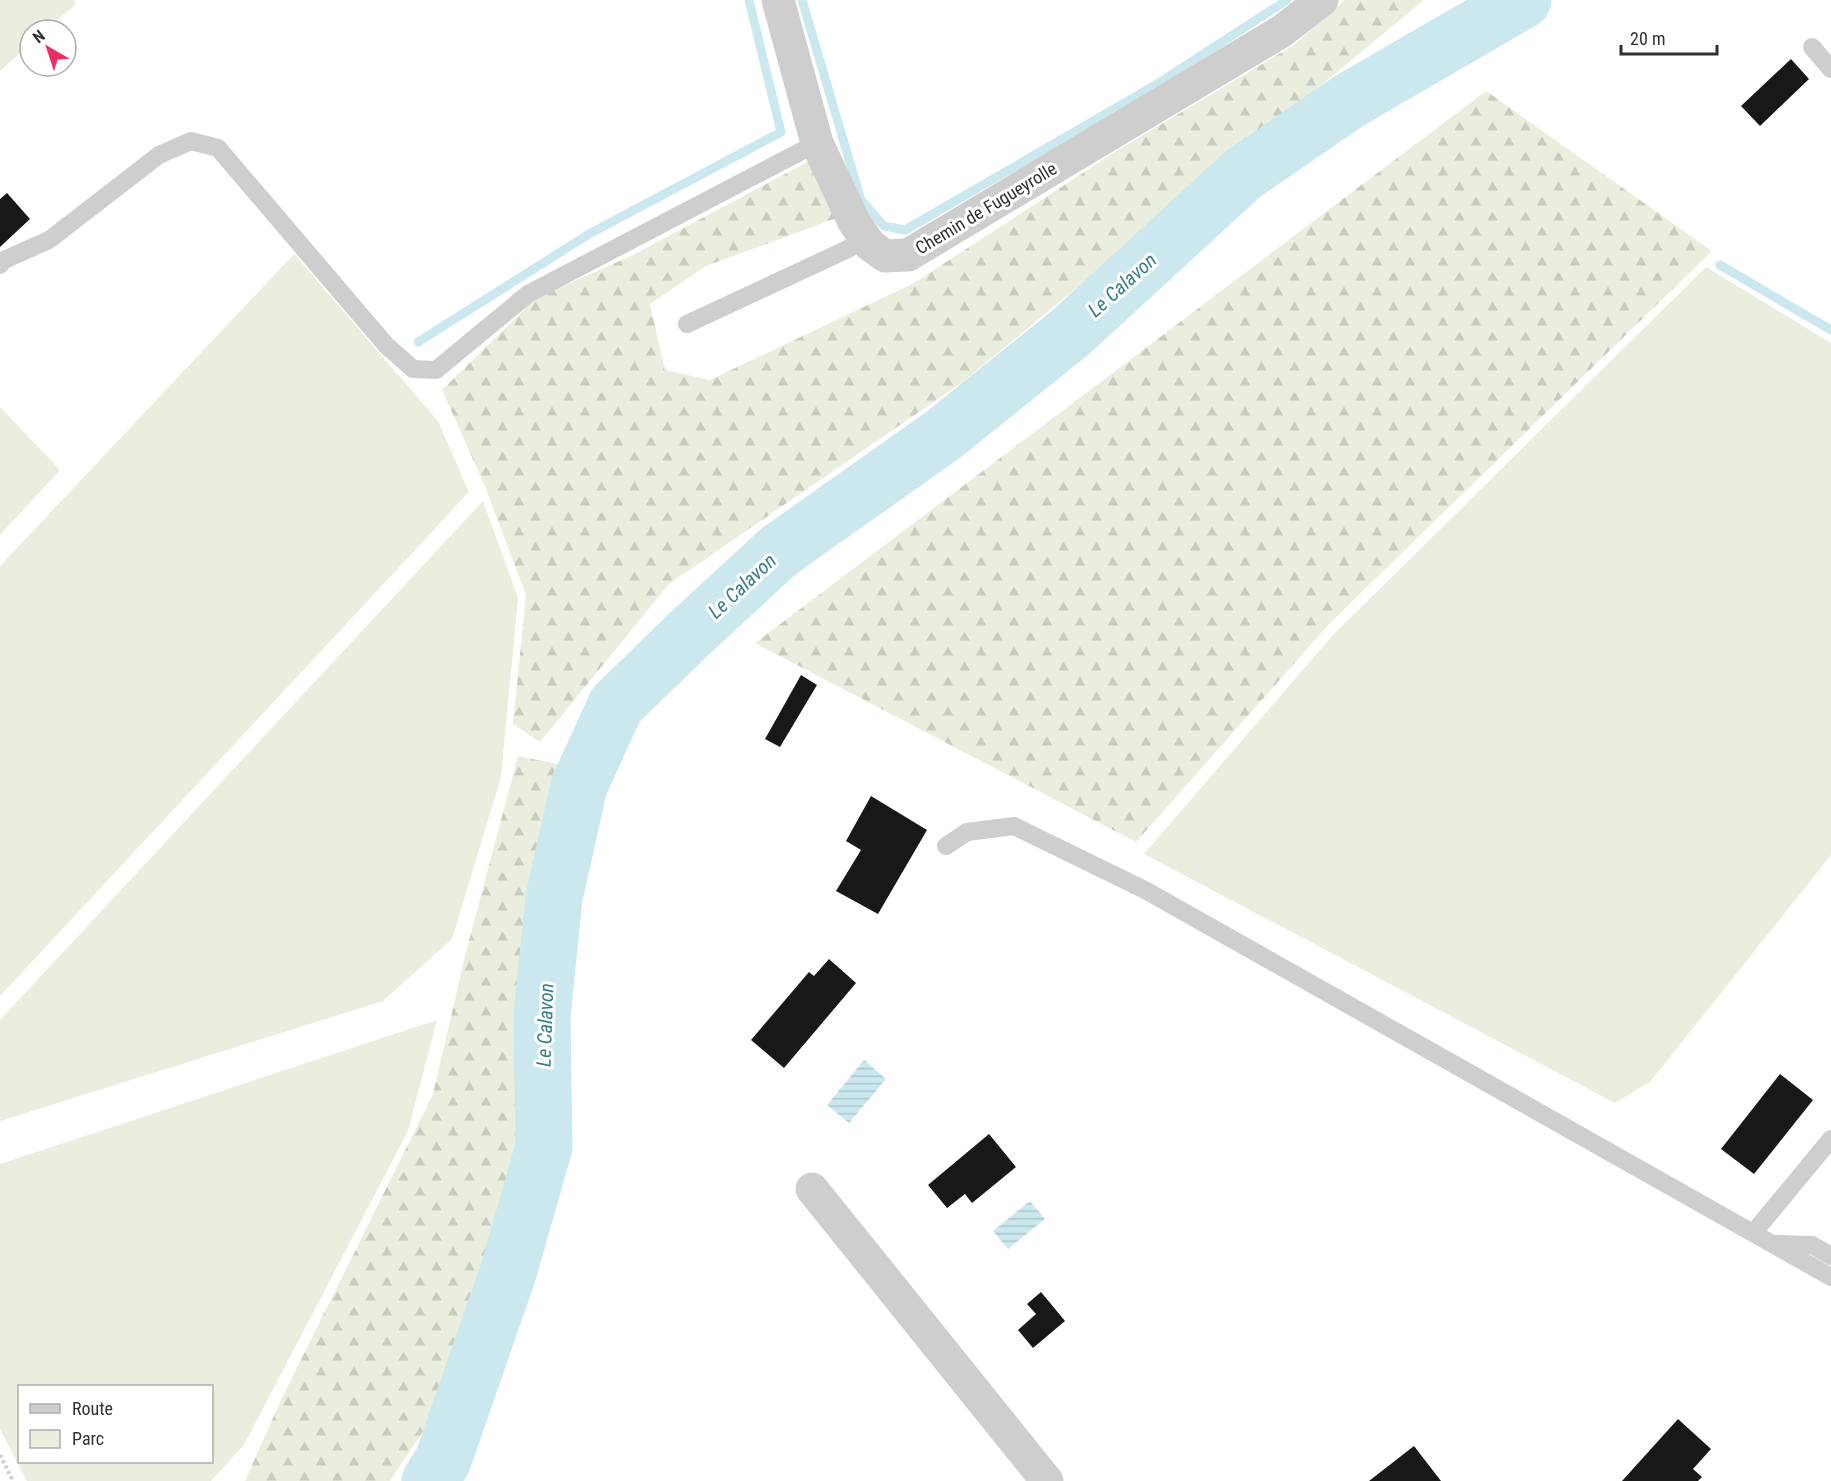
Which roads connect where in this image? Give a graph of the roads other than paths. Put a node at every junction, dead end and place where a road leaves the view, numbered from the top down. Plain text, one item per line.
1 (778, 0) edge
2 (1322, 0) edge
3 (1812, 47) dead end
4 (1831, 69) edge
5 (817, 143) junction
6 (863, 234) junction
7 (0, 265) edge
8 (687, 324) dead end
9 (946, 846) dead end
10 (1831, 1139) edge
11 (812, 1190) dead end
12 (1754, 1232) junction
13 (1774, 1244) junction
14 (1831, 1256) edge
15 (1831, 1277) edge
16 (1047, 1481) edge

1 - 5 street, Chemin de Fugueyrolle
2 - 6 street, Chemin de Fugueyrolle
3 - 4 lane
5 - 6 street, Chemin de Fugueyrolle
5 - 7 lane
6 - 8 lane
9 - 12 lane
10 - 12 lane
11 - 16 street
12 - 13 lane
13 - 14 lane
13 - 15 lane

